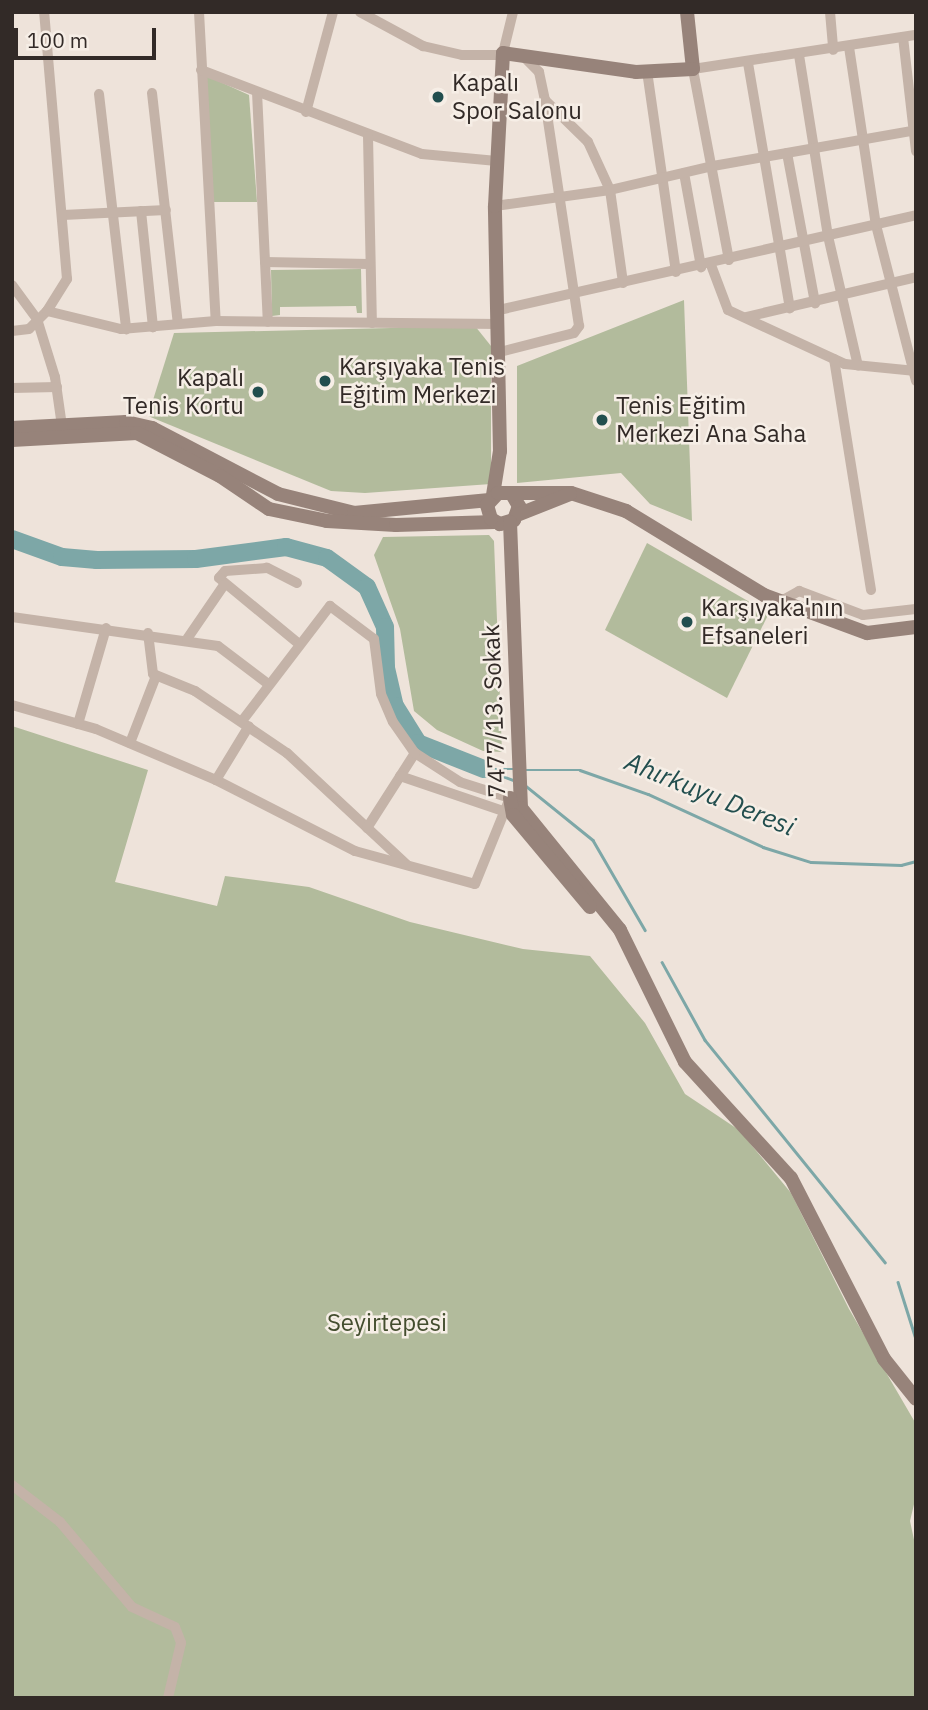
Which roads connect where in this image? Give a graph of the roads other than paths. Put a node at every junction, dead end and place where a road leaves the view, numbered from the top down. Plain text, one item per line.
1 (44, 12) edge
2 (199, 12) edge
3 (333, 12) edge
4 (360, 12) edge
5 (513, 12) edge
6 (687, 12) edge
7 (694, 12) edge
8 (830, 12) edge
9 (916, 34) edge
10 (903, 37) junction
11 (849, 47) junction
12 (833, 50) junction
13 (503, 53) junction
14 (799, 55) junction
15 (748, 63) junction
16 (693, 69) junction
17 (201, 70) junction
18 (647, 72) junction
19 (257, 92) junction
20 (152, 93) dead end
21 (99, 94) dead end
22 (545, 100) junction
23 (306, 112) junction
24 (912, 131) junction
25 (368, 135) junction
26 (863, 139) junction
27 (812, 148) junction
28 (916, 151) edge
29 (787, 153) junction
30 (762, 158) junction
31 (497, 161) junction
32 (713, 166) junction
33 (684, 173) junction
34 (661, 178) junction
35 (610, 190) junction
36 (559, 196) junction
37 (495, 206) junction
38 (166, 210) junction
39 (141, 211) junction
40 (114, 213) junction
41 (63, 215) junction
42 (916, 215) edge
43 (876, 225) junction
44 (828, 236) junction
45 (802, 243) junction
46 (777, 249) junction
47 (729, 260) junction
48 (265, 262) junction
49 (369, 264) junction
50 (706, 266) junction
51 (676, 272) junction
52 (916, 277) edge
53 (624, 283) junction
54 (890, 284) junction
55 (12, 285) edge
56 (576, 295) junction
57 (843, 298) junction
58 (816, 303) junction
59 (790, 308) junction
60 (47, 311) junction
61 (499, 317) junction
62 (746, 317) junction
63 (37, 319) junction
64 (216, 321) junction
65 (268, 321) junction
66 (372, 323) junction
67 (178, 324) junction
68 (153, 327) junction
69 (126, 329) junction
70 (12, 331) edge
71 (500, 352) junction
72 (834, 359) junction
73 (858, 366) junction
74 (914, 375) edge
75 (57, 387) junction
76 (12, 388) edge
77 (62, 426) junction
78 (12, 428) edge
79 (12, 440) edge
80 (500, 451) junction
81 (571, 493) junction
82 (511, 494) junction
83 (491, 498) junction
84 (506, 521) junction
85 (298, 583) dead end
86 (224, 585) junction
87 (871, 590) dead end
88 (781, 601) junction
89 (916, 609) edge
90 (12, 617) edge
91 (916, 627) edge
92 (106, 628) junction
93 (148, 633) junction
94 (187, 639) junction
95 (299, 644) junction
96 (156, 676) junction
97 (268, 684) junction
98 (12, 705) edge
99 (245, 723) junction
100 (78, 724) junction
101 (130, 743) junction
102 (415, 753) junction
103 (400, 776) junction
104 (216, 780) junction
105 (511, 797) junction
106 (367, 828) junction
107 (410, 867) junction
108 (916, 1399) edge
109 (12, 1485) edge
110 (168, 1698) edge

1 - 41 street
2 - 17 street
3 - 23 street
4 - 13 street
5 - 13 street
6 - 16 street
7 - 16 street
8 - 12 street
9 - 10 street
10 - 11 street
10 - 24 street
11 - 12 street
11 - 26 street
12 - 14 street
13 - 18 street
13 - 22 street
13 - 31 street
14 - 15 street
14 - 27 street
15 - 16 street
15 - 30 street
16 - 18 street
16 - 32 street
17 - 19 street
17 - 64 street
18 - 34 street
19 - 23 street
19 - 48 street
20 - 38 street
21 - 40 street
22 - 35 street
22 - 36 street
23 - 25 street
24 - 26 street
24 - 28 street
25 - 31 street
25 - 49 street
26 - 27 street
26 - 43 street
27 - 29 street
27 - 44 street
29 - 30 street
29 - 45 street
30 - 32 street
30 - 46 street
31 - 37 street
32 - 33 street
32 - 47 street
33 - 34 street
33 - 50 street
34 - 35 street
34 - 51 street
35 - 36 street
35 - 53 street
36 - 37 street
36 - 56 street
37 - 61 street
38 - 39 street
38 - 67 street
39 - 40 street
39 - 68 street
40 - 41 street
40 - 69 street
41 - 60 street
42 - 43 street
43 - 44 street
43 - 54 street
44 - 45 street
44 - 57 street
45 - 46 street
45 - 58 street
46 - 47 street
46 - 59 street
47 - 50 street
48 - 49 street
48 - 65 street
49 - 66 street
50 - 51 street
50 - 62 street
51 - 53 street
52 - 54 street
53 - 56 street
54 - 57 street
54 - 74 street
55 - 63 street
56 - 61 street
56 - 71 street
57 - 58 street
57 - 73 street
58 - 59 street
59 - 62 street
60 - 63 street
60 - 69 street
61 - 66 street
61 - 71 street
62 - 72 street
63 - 70 street
63 - 75 street
64 - 65 street
64 - 67 street
65 - 66 street
67 - 68 street
68 - 69 street
71 - 80 street
72 - 73 street
72 - 87 street
73 - 74 street
75 - 76 street
75 - 77 street
77 - 78 street
77 - 83 street
79 - 84 street
80 - 82 street
80 - 83 street
81 - 82 street
81 - 84 street
81 - 88 street
82 - 83 street
82 - 84 street
83 - 84 street
84 - 105 street, 7477/13. Sokak
85 - 86 street
86 - 94 street
86 - 95 street
88 - 89 street
88 - 91 street
90 - 92 street
92 - 93 street
92 - 100 street
93 - 94 street
93 - 96 street
94 - 97 street
95 - 97 street
95 - 102 street
96 - 99 street
96 - 101 street
97 - 99 street
98 - 100 street
99 - 104 street
99 - 106 street
100 - 101 street
101 - 104 street
102 - 103 street
102 - 105 street
103 - 105 street
103 - 106 street
104 - 107 street
105 - 107 street
105 - 108 street, 7477/13. Sokak
106 - 107 street
109 - 110 street

